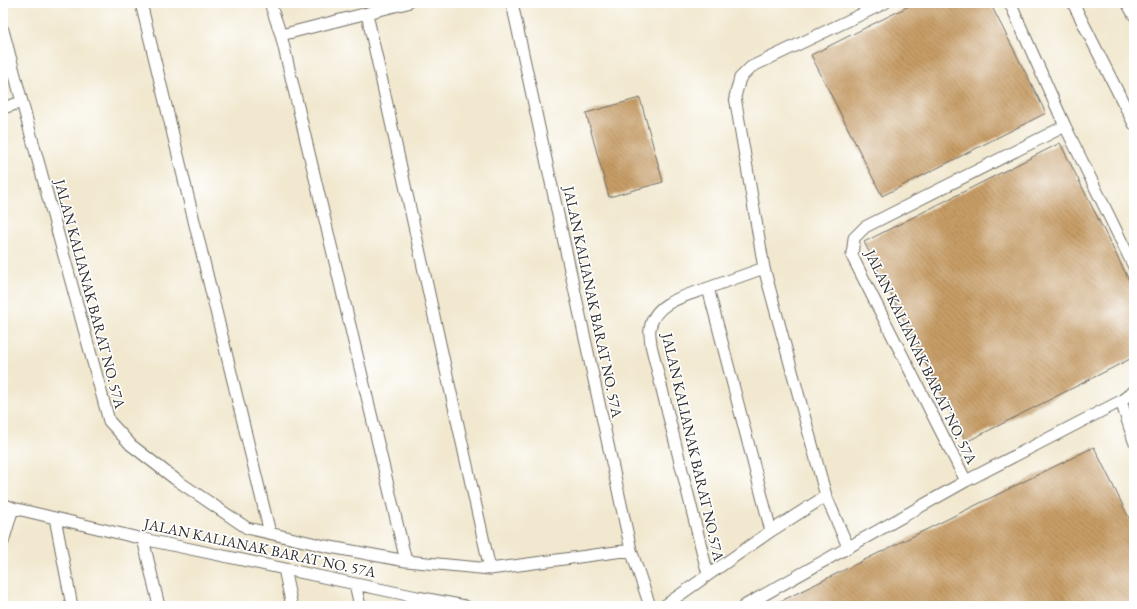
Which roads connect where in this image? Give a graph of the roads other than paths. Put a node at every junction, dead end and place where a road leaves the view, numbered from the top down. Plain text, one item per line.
1 (141, 3) edge
2 (270, 3) edge
3 (407, 3) edge
4 (512, 3) edge
5 (885, 3) edge
6 (1010, 3) edge
7 (1073, 3) edge
8 (1127, 3) edge
9 (367, 14) junction
10 (1134, 15) edge
11 (3, 30) edge
12 (281, 35) junction
13 (22, 102) junction
14 (3, 108) edge
15 (1134, 124) edge
16 (1065, 126) junction
17 (1134, 267) edge
18 (764, 268) junction
19 (708, 288) junction
20 (1134, 391) edge
21 (1121, 401) junction
22 (1134, 441) edge
23 (966, 481) junction
24 (826, 496) junction
25 (8, 506) edge
26 (55, 518) junction
27 (771, 531) junction
28 (270, 533) junction
29 (143, 539) junction
30 (3, 542) edge
31 (848, 547) junction
32 (631, 550) junction
33 (406, 560) junction
34 (284, 569) junction
35 (490, 569) junction
36 (708, 576) junction
37 (355, 584) junction
38 (418, 602) edge
39 (72, 606) edge
40 (159, 606) edge
41 (292, 606) edge
42 (360, 606) edge
43 (464, 606) edge
44 (650, 606) edge
45 (664, 606) edge
46 (744, 606) edge

1 - 28 lane
2 - 12 lane
3 - 9 lane
4 - 32 lane, JALAN KALIANAK BARAT NO. 57A
5 - 18 lane
6 - 16 lane
7 - 15 lane
8 - 10 lane
9 - 12 lane
9 - 35 lane
11 - 13 lane, JALAN KALIANAK BARAT NO. 57A
12 - 33 lane
13 - 14 lane
13 - 28 lane, JALAN KALIANAK BARAT NO. 57A
16 - 17 lane
16 - 23 lane, JALAN KALIANAK BARAT NO. 57A
18 - 19 lane, JALAN KALIANAK BARAT NO.57A
18 - 24 lane
19 - 27 lane
19 - 36 lane, JALAN KALIANAK BARAT NO.57A
20 - 21 lane, JALAN KALIANAK BARAT NO. 57A
21 - 22 lane
21 - 23 lane, JALAN KALIANAK BARAT NO. 57A
23 - 31 lane
24 - 27 lane
24 - 31 lane
25 - 26 lane, JALAN KALIANAK BARAT NO. 57A
25 - 30 lane
26 - 29 lane, JALAN KALIANAK BARAT NO. 57A
26 - 39 lane
27 - 36 lane
28 - 33 lane, JALAN KALIANAK BARAT NO. 57A
29 - 34 lane, JALAN KALIANAK BARAT NO. 57A
29 - 40 lane
31 - 46 lane
32 - 35 lane, JALAN KALIANAK BARAT NO. 57A
32 - 44 lane, JALAN KALIANAK BARAT NO. 57A
33 - 35 lane, JALAN KALIANAK BARAT NO. 57A
34 - 37 lane, JALAN KALIANAK BARAT NO. 57A
34 - 41 lane
36 - 45 lane
37 - 38 lane, JALAN KALIANAK BARAT NO. 57A
37 - 42 lane
38 - 43 lane, JALAN KALIANAK BARAT NO. 57A

